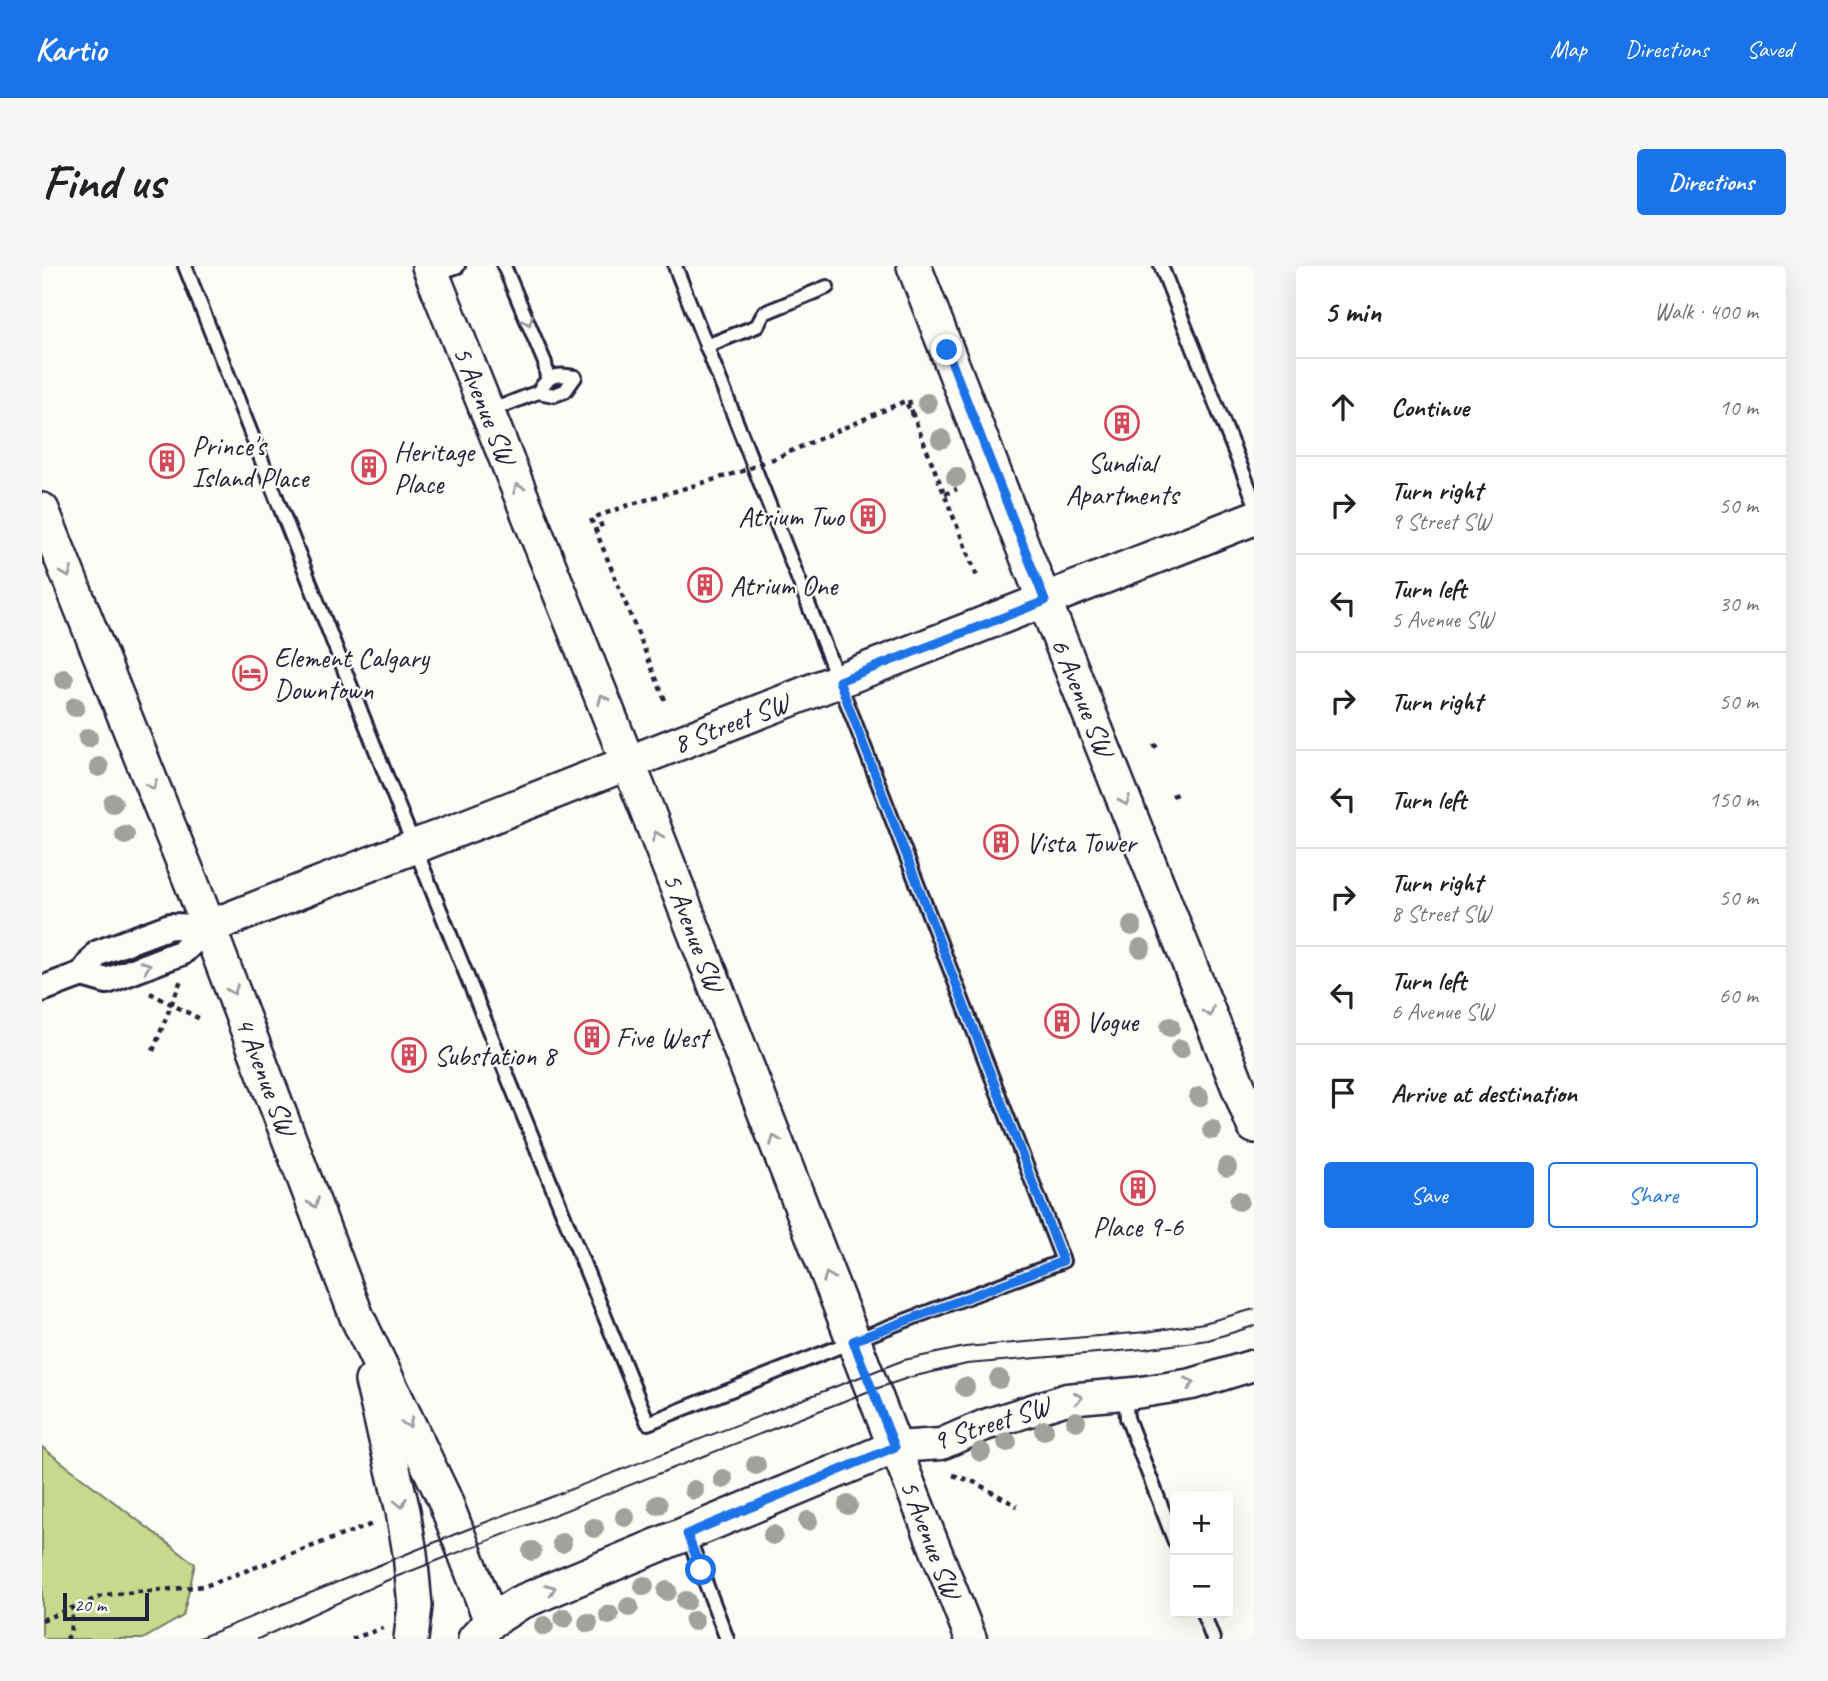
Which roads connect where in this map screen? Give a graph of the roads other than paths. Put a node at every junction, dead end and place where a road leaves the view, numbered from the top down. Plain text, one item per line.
1 (185, 266) edge
2 (504, 266) edge
3 (675, 266) edge
4 (914, 266) edge
5 (1161, 266) edge
6 (440, 269) edge
7 (827, 287) dead end
8 (706, 346) junction
9 (547, 378) junction
10 (538, 392) junction
11 (488, 412) junction
12 (1254, 500) edge
13 (42, 510) edge
14 (1254, 518) edge
15 (1045, 601) junction
16 (839, 681) junction
17 (628, 762) junction
18 (415, 846) junction
19 (209, 927) junction
20 (42, 989) edge
21 (1254, 1126) edge
22 (357, 1317) junction
23 (853, 1341) junction
24 (1254, 1365) edge
25 (1125, 1394) junction
26 (895, 1447) junction
27 (1170, 1529) edge
28 (687, 1534) junction
29 (1205, 1618) edge
30 (399, 1633) edge
31 (488, 1633) edge
32 (727, 1639) edge
33 (971, 1639) edge
34 (1213, 1639) edge

1 - 18 lane
2 -> 9 lane
3 - 8 lane
4 - 15 main road, 6 Avenue SW
5 - 12 lane
6 - 11 main road, 5 Avenue SW
7 - 8 lane
8 - 16 lane
9 - 10 lane
9 - 10 lane
10 - 11 lane
17 -> 11 main road, 5 Avenue SW
13 -> 19 main road, 4 Avenue SW
14 - 15 main road, 8 Street SW
15 - 16 main road, 8 Street SW
15 -> 21 main road, 6 Avenue SW
16 - 17 main road, 8 Street SW
16 - 23 lane
17 - 18 main road, 8 Street SW
23 -> 17 main road, 5 Avenue SW
18 - 19 main road, 8 Street SW
18 - 23 lane
19 - 20 street, 8 Street SW
19 -> 22 main road, 4 Avenue SW
22 -> 30 main road
22 -> 31 main road, 4 Avenue SW
23 - 26 main road, 5 Avenue SW
25 -> 24 street, 9 Street SW
26 -> 25 street, 9 Street SW
25 - 27 lane
26 - 28 main road, 9 Street SW
26 - 33 street, 5 Avenue SW
31 -> 28 main road, 9 Street SW
28 - 32 lane
29 - 34 lane

